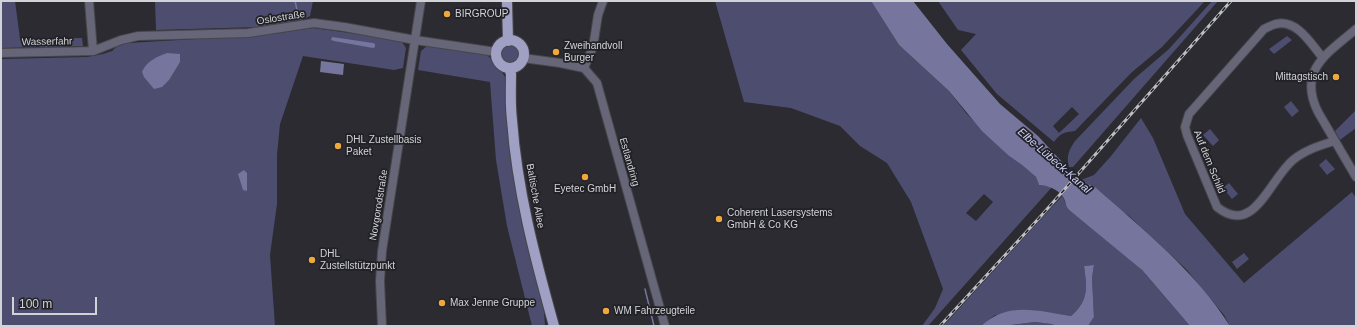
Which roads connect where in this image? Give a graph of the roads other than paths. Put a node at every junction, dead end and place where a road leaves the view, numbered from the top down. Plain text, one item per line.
1 (89, 1) edge
2 (420, 1) edge
3 (507, 1) edge
4 (603, 1) edge
5 (1356, 29) edge
6 (415, 40) junction
7 (508, 41) junction
8 (93, 51) junction
9 (496, 52) junction
10 (1, 53) edge
11 (523, 58) junction
12 (1323, 58) junction
13 (509, 68) junction
14 (584, 68) junction
15 (1335, 141) junction
16 (1356, 177) edge
17 (382, 326) edge
18 (554, 326) edge
19 (665, 326) edge

1 - 8 street
2 - 6 street, Novgorodstraße
3 - 7 main road
4 - 14 street
5 - 12 street
6 - 8 street, Oslostraße
6 - 9 street, Oslostraße
6 - 17 street, Novgorodstraße
7 - 9 main road
7 - 11 main road
8 - 10 street, Wasserfahr
9 - 13 main road
11 - 13 main road
11 - 14 street
12 - 15 street
12 - 15 street, Auf dem Schild
13 - 18 main road, Baltische Allee
14 - 19 street, Estlandring
15 - 16 street

